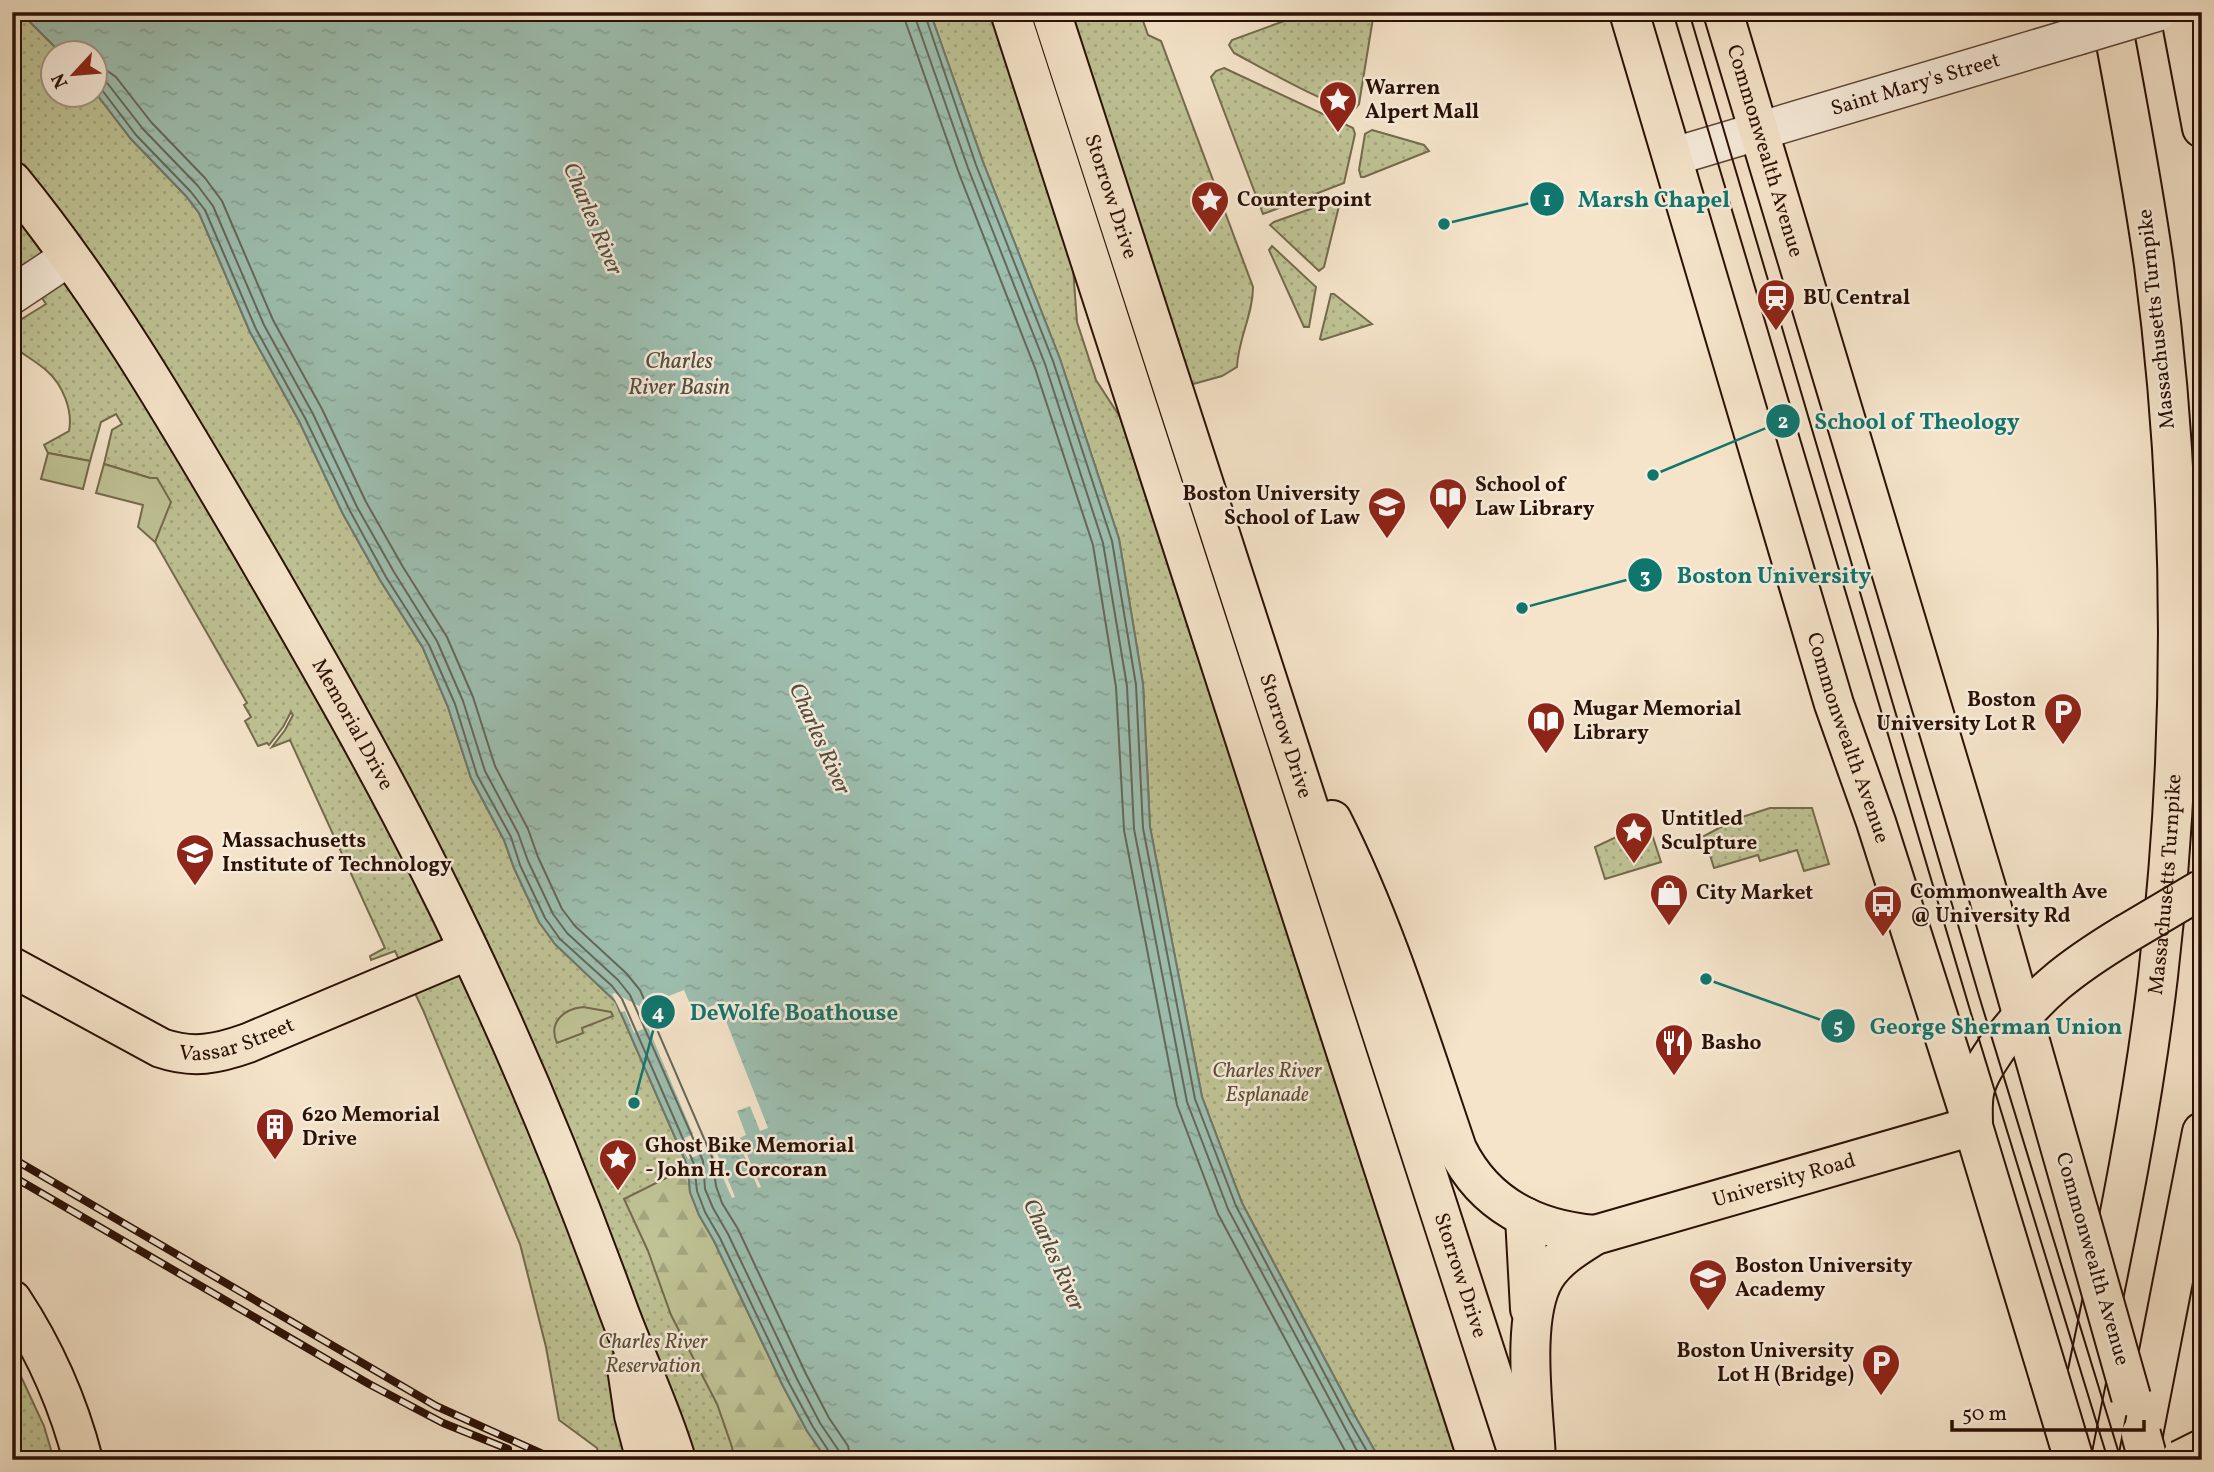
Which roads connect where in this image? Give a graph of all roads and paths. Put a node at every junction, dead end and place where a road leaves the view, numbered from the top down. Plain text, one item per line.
1 (1010, 12) edge
2 (1051, 12) edge
3 (1629, 12) edge
4 (1723, 12) edge
5 (2110, 12) edge
6 (2158, 12) edge
7 (2180, 12) edge
8 (2202, 128) edge
9 (1758, 131) junction
10 (1672, 157) junction
11 (12, 181) edge
12 (69, 257) junction
13 (12, 295) edge
14 (1277, 712) junction
15 (2202, 889) edge
16 (469, 950) junction
17 (12, 967) edge
18 (2023, 1014) junction
19 (1973, 1126) junction
20 (2202, 1132) edge
21 (1525, 1217) junction
22 (1594, 1235) junction
23 (12, 1300) edge
24 (1531, 1326) junction
25 (647, 1412) junction
26 (2202, 1449) edge
27 (83, 1460) edge
28 (634, 1460) edge
29 (646, 1460) edge
30 (676, 1460) edge
31 (690, 1460) edge
32 (1478, 1460) edge
33 (1520, 1460) edge
34 (1536, 1460) edge
35 (2072, 1460) edge
36 (2138, 1460) edge
37 (2148, 1460) edge
38 (2180, 1460) edge

1 - 32 main road, Storrow Drive
2 - 14 main road, Storrow Drive
3 - 10 main road, Commonwealth Avenue
4 - 9 main road, Commonwealth Avenue
5 - 35 main road, Massachusetts Turnpike
6 - 9 street, Saint Mary's Street, bridge
7 - 8 main road
9 - 10 street, Saint Mary's Street
9 - 18 main road, Commonwealth Avenue
10 - 19 main road, Commonwealth Avenue
11 - 12 main road, Memorial Drive
12 - 13 street
12 - 16 main road, Memorial Drive
14 - 21 main road
14 - 33 main road, Storrow Drive
15 - 18 main road, bridge
16 - 17 main road, Vassar Street
16 - 25 main road, Memorial Drive
18 - 19 main road
18 - 37 main road, Commonwealth Avenue, bridge
19 - 22 main road, University Road
19 - 35 main road, Commonwealth Avenue, bridge
20 - 36 main road
21 - 22 main road
21 - 24 main road
22 - 24 main road
23 - 27 main road
24 - 34 main road
25 - 28 main road
25 - 29 main road, Memorial Drive
25 - 30 main road, Memorial Drive
25 - 31 main road
26 - 38 main road, bridge

